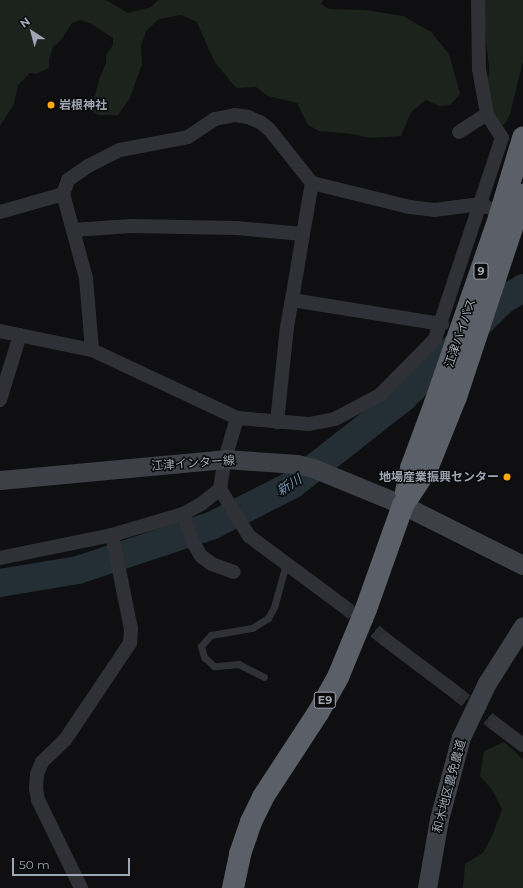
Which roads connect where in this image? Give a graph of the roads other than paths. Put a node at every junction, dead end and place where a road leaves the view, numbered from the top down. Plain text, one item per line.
1 (478, 0) edge
2 (487, 114) junction
3 (459, 132) dead end
4 (523, 138) edge
5 (312, 183) junction
6 (63, 194) junction
7 (523, 195) edge
8 (481, 204) junction
9 (0, 212) edge
10 (523, 221) edge
11 (74, 230) junction
12 (302, 234) junction
13 (292, 300) junction
14 (442, 324) junction
15 (0, 331) edge
16 (20, 335) junction
17 (92, 350) junction
18 (0, 400) edge
19 (446, 400) junction
20 (237, 418) junction
21 (276, 422) junction
22 (225, 459) junction
23 (0, 480) edge
24 (222, 494) junction
25 (403, 505) junction
26 (184, 517) junction
27 (113, 537) junction
28 (0, 558) edge
29 (286, 564) junction
30 (523, 565) edge
31 (234, 572) dead end
32 (342, 605) tunnel mouth
33 (523, 626) edge
34 (386, 640) tunnel mouth
35 (264, 677) dead end
36 (454, 692) tunnel mouth
37 (495, 724) tunnel mouth
38 (523, 745) edge
39 (81, 888) edge
40 (233, 888) edge
41 (427, 888) edge

1 - 2 street
2 - 3 street
2 - 8 street
4 - 19 highway, 江津バイパス / 9, bridge
5 - 6 street
5 - 8 street
5 - 12 street
6 - 9 street
6 - 11 street
7 - 19 highway, bridge
8 - 10 street
8 - 14 street
11 - 12 street
11 - 17 street
12 - 13 street
13 - 14 street
13 - 21 street
14 - 21 street
15 - 16 street
16 - 17 street
16 - 18 street
17 - 20 street
19 - 25 highway, 江津バイパス / 9
20 - 21 street
20 - 22 street
22 - 23 main road, 江津インター線
22 - 24 street
22 - 25 main road, 江津インター線
24 - 26 street
24 - 29 street
25 - 30 main road, 江津インター線
25 - 40 highway, E9
26 - 27 street
26 - 31 street
27 - 28 street
27 - 39 street
29 - 32 street
29 - 35 lane
33 - 41 main road, 和木地区農免農道
34 - 36 street
37 - 38 street

